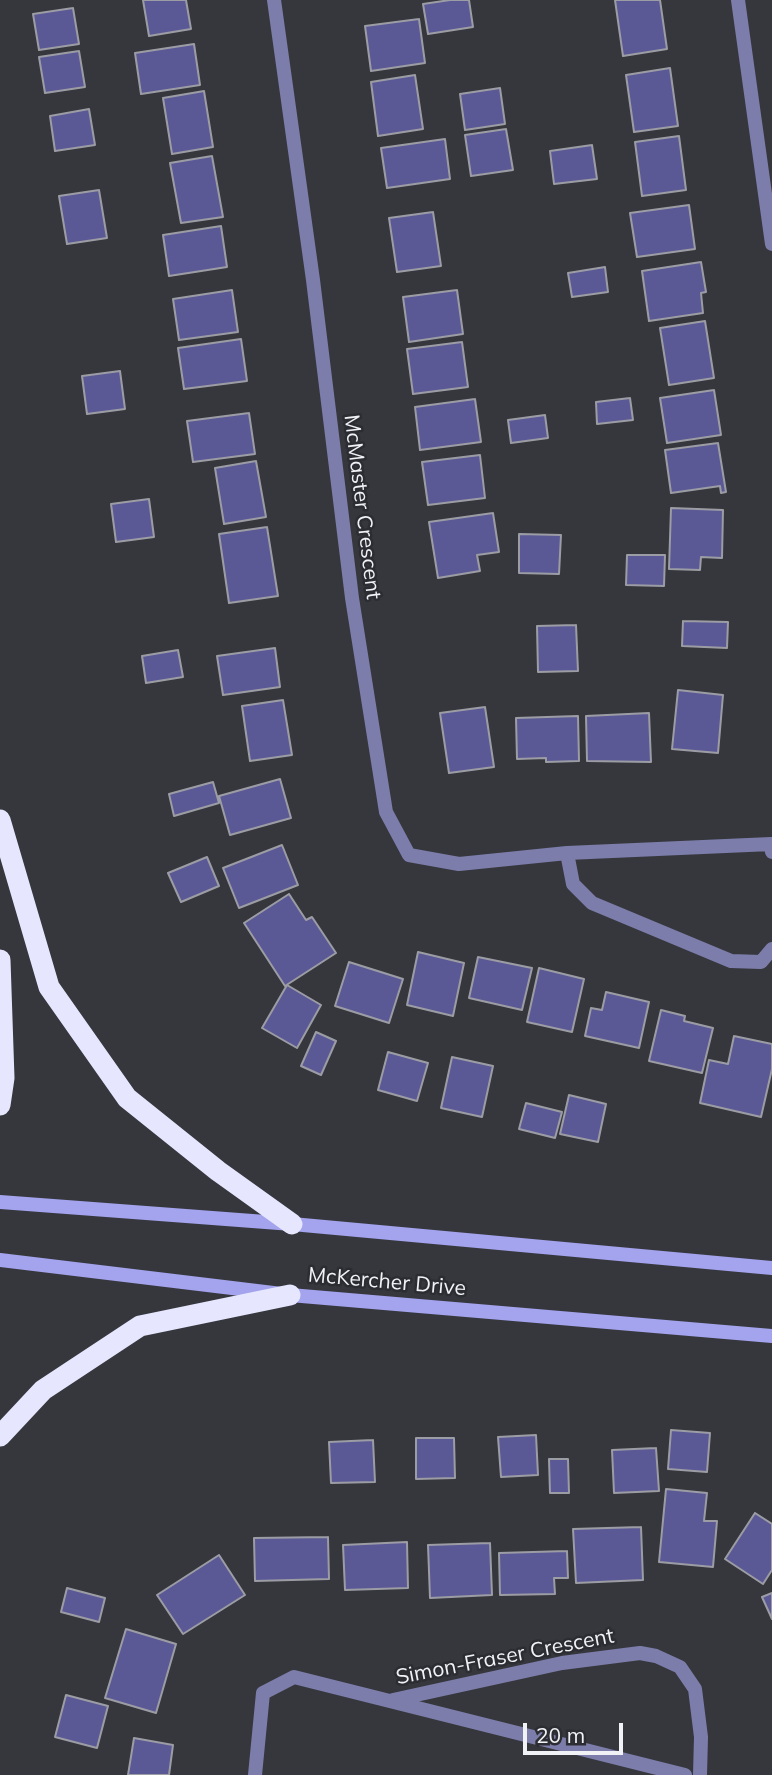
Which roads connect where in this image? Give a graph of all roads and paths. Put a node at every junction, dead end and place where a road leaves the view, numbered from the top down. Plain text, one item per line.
1 (274, 0) edge
2 (737, 0) edge
3 (772, 244) edge
4 (0, 820) edge
5 (772, 842) edge
6 (772, 852) edge
7 (567, 853) junction
8 (772, 948) edge
9 (0, 960) edge
10 (0, 1105) edge
11 (0, 1202) edge
12 (292, 1224) junction
13 (0, 1260) edge
14 (772, 1268) edge
15 (290, 1295) junction
16 (772, 1336) edge
17 (0, 1436) edge
18 (389, 1700) junction
19 (255, 1775) edge
20 (685, 1775) edge
21 (700, 1775) edge

1 - 7 street, McMaster Crescent
2 - 3 street
4 - 12 highway
5 - 6 street, McMaster Crescent
5 - 7 street, McMaster Crescent
7 - 8 street
9 - 10 highway
11 - 12 main road
12 - 14 main road
13 - 15 main road, McKercher Drive
15 - 16 main road, McKercher Drive
15 - 17 highway
18 - 19 street, Simon-Fraser Crescent
18 - 20 street, Simon-Fraser Crescent
18 - 21 street, Simon-Fraser Crescent

